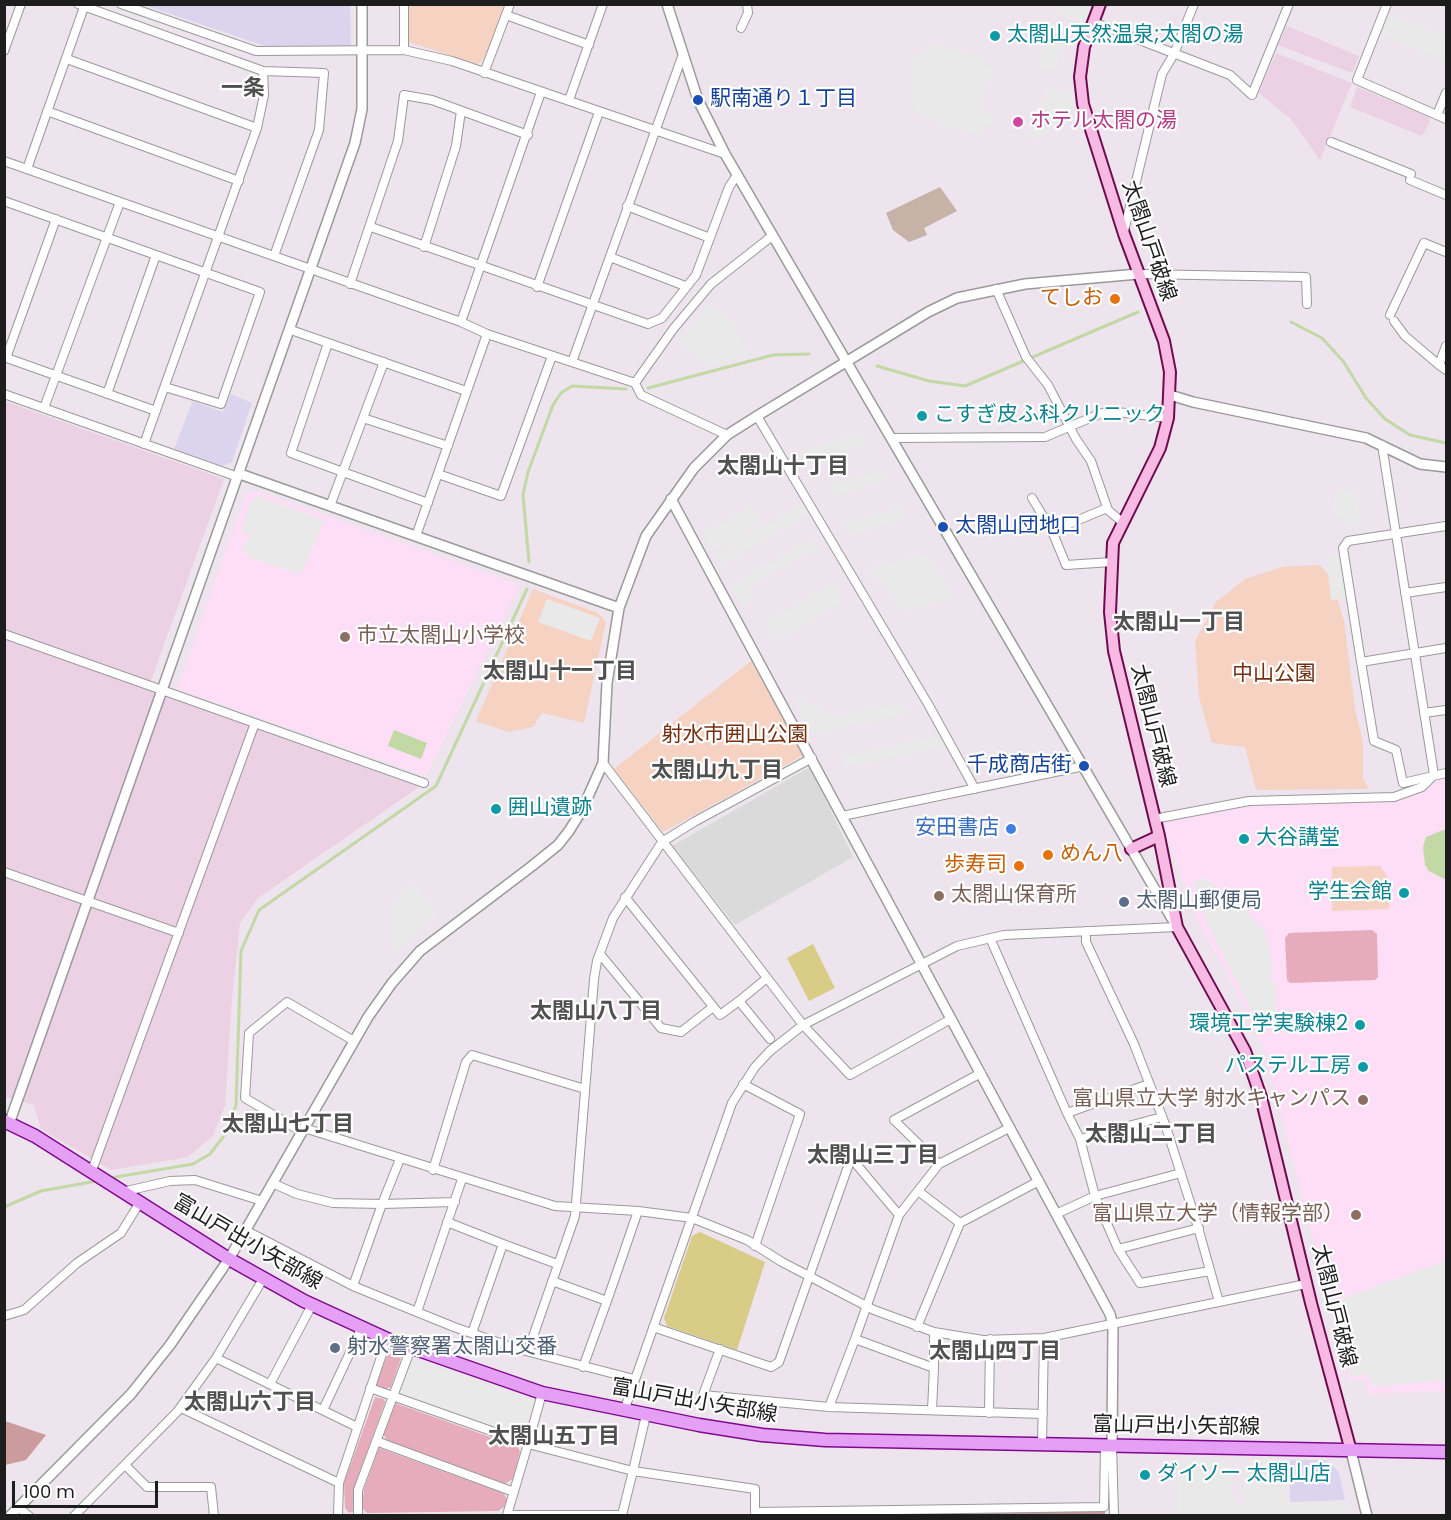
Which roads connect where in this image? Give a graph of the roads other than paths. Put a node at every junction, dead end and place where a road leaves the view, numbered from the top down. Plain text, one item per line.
1 (21, 4) edge
2 (121, 4) edge
3 (362, 4) edge
4 (404, 4) edge
5 (510, 4) edge
6 (603, 4) edge
7 (667, 4) edge
8 (747, 4) edge
9 (1100, 4) edge
10 (1194, 4) edge
11 (1289, 4) edge
12 (1387, 4) edge
13 (81, 6) edge
14 (506, 15) junction
15 (1093, 22) junction
16 (741, 28) dead end
17 (589, 45) junction
18 (404, 50) junction
19 (4, 51) edge
20 (363, 52) junction
21 (683, 54) junction
22 (1174, 54) junction
23 (67, 59) junction
24 (263, 71) junction
25 (484, 73) junction
26 (541, 92) junction
27 (1446, 93) edge
28 (569, 100) junction
29 (47, 111) junction
30 (461, 111) junction
31 (599, 112) junction
32 (1437, 115) junction
33 (1446, 119) edge
34 (257, 128) junction
35 (654, 130) junction
36 (528, 135) junction
37 (1331, 142) dead end
38 (725, 154) junction
39 (4, 161) edge
40 (27, 169) junction
41 (737, 175) junction
42 (239, 181) junction
43 (1446, 195) edge
44 (4, 201) edge
45 (120, 202) junction
46 (627, 206) junction
47 (56, 219) junction
48 (371, 227) junction
49 (1124, 234) junction
50 (772, 236) junction
51 (219, 237) junction
52 (107, 238) junction
53 (710, 238) junction
54 (424, 247) junction
55 (1446, 252) edge
56 (156, 255) junction
57 (274, 256) junction
58 (610, 257) junction
59 (480, 266) junction
60 (312, 270) junction
61 (206, 273) junction
62 (1138, 274) junction
63 (350, 284) junction
64 (685, 286) junction
65 (537, 287) junction
66 (996, 289) junction
67 (591, 304) junction
68 (1307, 304) dead end
69 (460, 322) junction
70 (291, 330) junction
71 (487, 334) junction
72 (328, 343) junction
73 (1446, 346) edge
74 (552, 356) junction
75 (5, 357) edge
76 (845, 360) junction
77 (384, 362) junction
78 (572, 362) junction
79 (1439, 365) junction
80 (1446, 370) edge
81 (57, 376) junction
82 (635, 383) junction
83 (165, 387) junction
84 (466, 391) junction
85 (107, 393) junction
86 (4, 394) edge
87 (1170, 395) junction
88 (44, 408) junction
89 (156, 411) junction
90 (757, 416) junction
91 (363, 418) junction
92 (1168, 418) junction
93 (1070, 427) junction
94 (728, 435) junction
95 (893, 438) junction
96 (144, 444) junction
97 (1382, 445) junction
98 (448, 446) junction
99 (1446, 467) edge
100 (343, 472) junction
101 (438, 474) junction
102 (239, 476) junction
103 (1032, 498) dead end
104 (671, 499) junction
105 (428, 503) junction
106 (330, 506) junction
107 (1107, 508) junction
108 (1122, 522) junction
109 (1446, 526) edge
110 (1052, 531) junction
111 (1395, 535) junction
112 (416, 536) junction
113 (1112, 562) junction
114 (1446, 587) edge
115 (1405, 593) junction
116 (619, 608) junction
117 (4, 634) edge
118 (1446, 648) edge
119 (1414, 654) junction
120 (1361, 662) junction
121 (162, 690) junction
122 (1446, 710) edge
123 (1424, 713) junction
124 (255, 723) junction
125 (812, 758) junction
126 (603, 763) junction
127 (1084, 766) junction
128 (1446, 773) edge
129 (1434, 775) junction
130 (424, 783) dead end
131 (975, 789) junction
132 (842, 816) junction
133 (1155, 819) junction
134 (1159, 836) junction
135 (662, 842) junction
136 (1131, 849) junction
137 (4, 872) edge
138 (625, 897) junction
139 (88, 900) junction
140 (1177, 927) junction
141 (1086, 931) junction
142 (179, 933) junction
143 (990, 938) junction
144 (600, 954) junction
145 (922, 964) junction
146 (767, 978) junction
147 (739, 1001) junction
148 (713, 1007) junction
149 (951, 1019) junction
150 (803, 1025) junction
151 (770, 1040) dead end
152 (354, 1041) junction
153 (981, 1073) junction
154 (1149, 1083) junction
155 (743, 1084) junction
156 (585, 1089) junction
157 (1067, 1113) junction
158 (1161, 1117) junction
159 (7, 1123) edge
160 (1009, 1128) junction
161 (303, 1130) junction
162 (1080, 1139) junction
163 (400, 1159) junction
164 (939, 1164) junction
165 (433, 1170) junction
166 (1181, 1173) junction
167 (93, 1174) junction
168 (462, 1179) junction
169 (1039, 1182) junction
170 (272, 1183) junction
171 (120, 1190) junction
172 (918, 1191) junction
173 (1095, 1196) junction
174 (262, 1201) junction
175 (140, 1202) junction
176 (455, 1202) junction
177 (382, 1204) junction
178 (576, 1209) junction
179 (638, 1210) junction
180 (1056, 1214) junction
181 (898, 1215) junction
182 (692, 1218) junction
183 (447, 1222) junction
184 (960, 1223) junction
185 (1199, 1228) junction
186 (245, 1230) junction
187 (503, 1244) junction
188 (755, 1245) junction
189 (1118, 1249) junction
190 (229, 1259) junction
191 (557, 1264) junction
192 (1210, 1271) junction
193 (810, 1277) junction
194 (263, 1279) junction
195 (552, 1281) junction
196 (1306, 1284) junction
197 (352, 1286) junction
198 (608, 1301) junction
199 (1219, 1302) junction
200 (312, 1305) junction
201 (864, 1305) junction
202 (417, 1312) junction
203 (4, 1316) edge
204 (1113, 1325) junction
205 (362, 1327) junction
206 (653, 1327) junction
207 (917, 1327) junction
208 (934, 1332) junction
209 (472, 1333) junction
210 (1044, 1338) junction
211 (387, 1339) junction
212 (855, 1339) junction
213 (990, 1340) junction
214 (411, 1348) junction
215 (720, 1349) junction
216 (528, 1351) junction
217 (216, 1358) junction
218 (583, 1367) junction
219 (934, 1368) junction
220 (634, 1379) junction
221 (270, 1384) junction
222 (370, 1388) junction
223 (542, 1393) junction
224 (392, 1396) junction
225 (830, 1407) junction
226 (181, 1408) junction
227 (323, 1410) junction
228 (932, 1410) junction
229 (624, 1411) junction
230 (989, 1413) junction
231 (1043, 1414) junction
232 (646, 1415) junction
233 (357, 1427) junction
234 (376, 1441) junction
235 (528, 1444) junction
236 (1042, 1444) junction
237 (1109, 1445) junction
238 (1351, 1451) junction
239 (1446, 1452) edge
240 (125, 1465) junction
241 (633, 1471) junction
242 (339, 1483) junction
243 (514, 1492) junction
244 (18, 1508) junction
245 (10, 1515) edge
246 (29, 1515) edge
247 (74, 1515) edge
248 (214, 1515) edge
249 (338, 1515) edge
250 (358, 1515) edge
251 (497, 1515) edge
252 (507, 1515) edge
253 (1114, 1515) edge
254 (1367, 1515) edge

1 - 19 street
2 - 20 street
3 - 20 street
4 - 18 street
5 - 14 street
6 - 17 street
7 - 21 street
8 - 16 street
9 - 15 main road, 太閤山戸破線
10 - 22 street
11 - 22 street
12 - 32 street
13 - 23 street
13 - 24 street
14 - 17 street
14 - 25 street
15 - 22 street
15 - 49 main road, 太閤山戸破線
17 - 28 street
18 - 20 street
18 - 25 street
20 - 60 street
21 - 35 street
21 - 38 street
22 - 49 street
23 - 29 street
23 - 34 street
24 - 34 street
24 - 57 street
25 - 26 street
26 - 28 street
26 - 36 street
27 - 32 street
28 - 31 street
29 - 40 street
29 - 42 street
30 - 36 street
30 - 48 street
30 - 54 street
31 - 35 street
31 - 65 street
32 - 33 street
34 - 42 street
35 - 38 street
35 - 46 street
36 - 59 street
37 - 43 street
38 - 41 street
39 - 40 street
40 - 45 street
41 - 50 street
41 - 53 street
42 - 51 street
44 - 47 street
45 - 51 street
45 - 52 street
46 - 53 street
46 - 58 street
47 - 52 street
47 - 75 street
48 - 54 street
48 - 63 street
49 - 62 main road, 太閤山戸破線
50 - 76 street
50 - 82 street
51 - 57 street
51 - 61 street
52 - 56 street
52 - 81 street
53 - 64 street
54 - 59 street
55 - 79 street
56 - 61 street
56 - 85 street
57 - 60 street
58 - 64 street
58 - 67 street
59 - 65 street
59 - 69 street
60 - 63 street
60 - 70 street
61 - 83 street
61 - 83 street
62 - 66 street
62 - 68 street
62 - 87 main road, 太閤山戸破線
63 - 69 street
64 - 67 street
65 - 67 street
66 - 76 street
66 - 93 street
67 - 78 street
69 - 71 street
70 - 72 street
70 - 102 street
71 - 74 street
71 - 84 street
72 - 77 street
72 - 100 street
73 - 79 street
74 - 78 street
74 - 101 street
75 - 81 street
76 - 90 street
76 - 95 street
77 - 84 street
77 - 91 street
78 - 82 street
79 - 80 street
81 - 85 street
81 - 88 street
82 - 94 street
83 - 89 street
84 - 98 street
85 - 89 street
86 - 88 street
87 - 92 main road, 太閤山戸破線
87 - 97 street
88 - 96 street
89 - 96 street
90 - 94 street
90 - 131 street
91 - 98 street
91 - 100 street
92 - 93 street
92 - 108 main road, 太閤山戸破線
93 - 95 street
93 - 107 street
94 - 104 street
95 - 127 street
96 - 102 street
97 - 99 street
97 - 111 street
98 - 101 street
100 - 105 street
100 - 106 street
101 - 105 street
102 - 106 street
102 - 121 street
103 - 110 street
104 - 116 street
104 - 125 street
105 - 112 street
106 - 112 street
107 - 108 street
107 - 110 street
108 - 113 main road, 太閤山戸破線
109 - 111 street
110 - 113 street
111 - 115 street
111 - 120 street
112 - 116 street
113 - 133 main road, 太閤山戸破線
114 - 115 street
115 - 119 street
116 - 126 street
117 - 121 street
118 - 119 street
119 - 120 street
119 - 123 street
120 - 129 street
121 - 124 street
121 - 139 street
122 - 123 street
123 - 129 street
124 - 130 street
124 - 142 street
125 - 132 street
125 - 135 street
126 - 135 street
126 - 152 street
127 - 131 street
127 - 136 street
128 - 129 street
129 - 133 street
131 - 132 street
132 - 145 street
133 - 134 main road, 太閤山戸破線
134 - 136 main road
134 - 140 main road, 太閤山戸破線
135 - 138 street
135 - 146 street
136 - 140 street
137 - 139 street
138 - 144 street
138 - 148 street
139 - 142 street
139 - 159 street
140 - 141 street
140 - 196 main road, 太閤山戸破線
141 - 143 street
141 - 154 street
142 - 167 street
143 - 145 street
143 - 157 street
144 - 148 street
144 - 156 street
145 - 149 street
145 - 150 street
146 - 147 street
146 - 150 street
147 - 148 street
147 - 151 street
149 - 150 street
149 - 153 street
150 - 155 street
152 - 161 street
152 - 161 street
153 - 160 street
153 - 164 street
154 - 157 street
154 - 158 street
155 - 182 street
155 - 188 street
156 - 165 street
156 - 178 street
157 - 162 street
158 - 162 street
158 - 166 street
159 - 167 main road, 富山戸出小矢部線
160 - 164 street
160 - 169 street
161 - 163 street
161 - 170 street
162 - 173 street
163 - 165 street
163 - 177 street
164 - 172 street
165 - 168 street
166 - 173 street
166 - 185 street
167 - 171 main road, 富山戸出小矢部線
168 - 176 street
168 - 178 street
169 - 180 street
169 - 184 street
170 - 174 street
170 - 177 street
171 - 174 street
171 - 175 main road, 富山戸出小矢部線
172 - 181 street
172 - 184 street
173 - 180 street
173 - 189 street
174 - 186 street
175 - 190 main road, 富山戸出小矢部線
175 - 203 street
176 - 177 street
176 - 183 street
177 - 197 street
178 - 179 street
178 - 191 street
179 - 182 street
179 - 198 street
180 - 204 street
181 - 193 street
181 - 201 street
182 - 188 street
182 - 206 street
183 - 187 street
183 - 202 street
184 - 207 street
185 - 189 street
185 - 192 street
186 - 190 street
186 - 197 street
187 - 191 street
187 - 209 street
188 - 193 street
189 - 192 street
190 - 194 main road, 富山戸出小矢部線
190 - 244 street
191 - 195 street
192 - 199 street
193 - 201 street
193 - 215 street
194 - 200 main road, 富山戸出小矢部線
194 - 217 street
195 - 198 street
195 - 216 street
196 - 199 street
196 - 238 main road, 太閤山戸破線
197 - 202 street
198 - 218 street
199 - 204 street
200 - 205 main road, 富山戸出小矢部線
200 - 221 street
201 - 207 street
201 - 212 street
202 - 209 street
204 - 210 street
204 - 237 street
205 - 211 main road, 富山戸出小矢部線
205 - 227 street
206 - 215 street
206 - 220 street
207 - 208 street
208 - 213 street
208 - 219 street
209 - 216 street
210 - 213 street
210 - 231 street
211 - 214 main road, 富山戸出小矢部線
211 - 222 street
212 - 219 street
212 - 225 street
213 - 230 street
214 - 223 main road, 富山戸出小矢部線
214 - 224 street
215 - 225 street
216 - 218 street
217 - 221 street
217 - 226 street
218 - 220 street
219 - 228 street
220 - 229 street
221 - 227 street
222 - 224 street
222 - 233 street
223 - 229 main road, 富山戸出小矢部線
223 - 235 street
224 - 234 street
224 - 235 street
225 - 228 street
226 - 240 street
226 - 242 street
227 - 233 street
228 - 230 street
229 - 232 main road, 富山戸出小矢部線
230 - 231 street
231 - 236 street
232 - 236 main road, 富山戸出小矢部線
232 - 241 street
233 - 242 street
234 - 243 street
234 - 250 street
235 - 241 street
235 - 243 street
236 - 237 main road, 富山戸出小矢部線
237 - 238 main road, 富山戸出小矢部線
237 - 241 street
237 - 253 street
238 - 239 main road, 富山戸出小矢部線
238 - 254 street
240 - 247 street
240 - 248 street
241 - 252 street
242 - 249 street
243 - 252 street
244 - 245 street
244 - 246 street
251 - 252 street

